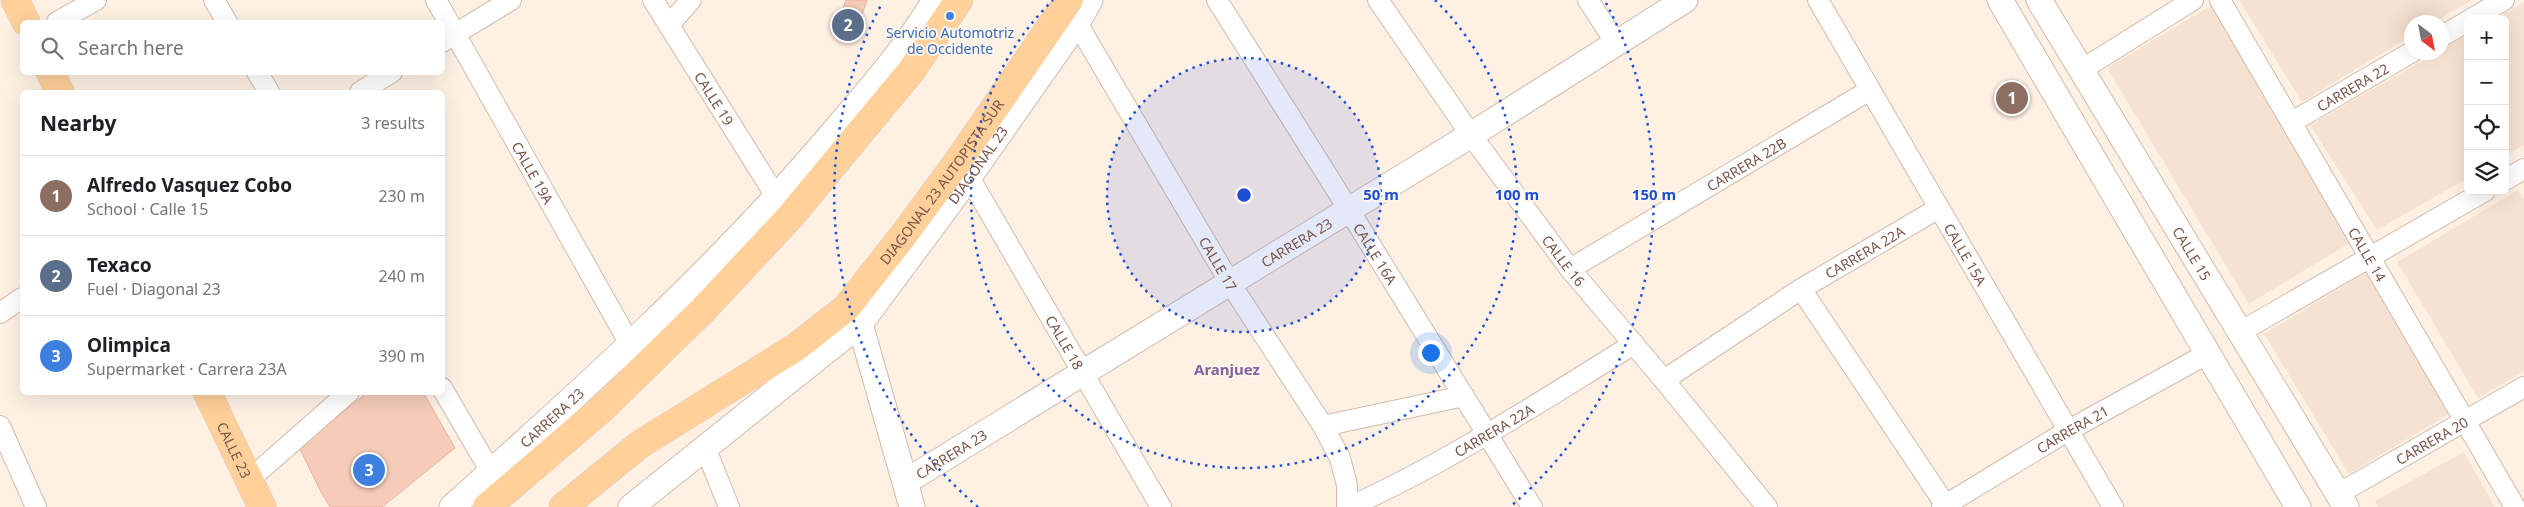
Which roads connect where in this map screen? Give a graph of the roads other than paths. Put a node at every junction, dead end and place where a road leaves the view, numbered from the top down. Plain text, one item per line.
1 (16, 0) edge
2 (96, 0) edge
3 (214, 0) edge
4 (436, 0) edge
5 (511, 0) edge
6 (653, 0) edge
7 (691, 0) edge
8 (935, 0) edge
9 (959, 0) edge
10 (1090, 0) edge
11 (1217, 0) edge
12 (1378, 0) edge
13 (1588, 0) edge
14 (1685, 0) edge
15 (1818, 0) edge
16 (2000, 0) edge
17 (2039, 0) edge
18 (2193, 0) edge
19 (2220, 0) edge
20 (2504, 0) edge
21 (1073, 12) edge
22 (2478, 15) edge
23 (25, 20) edge
24 (61, 20) edge
25 (226, 20) edge
26 (443, 20) edge
27 (2464, 23) edge
28 (669, 25) junction
29 (2449, 32) edge
30 (449, 38) edge
31 (1616, 43) junction
32 (2404, 57) edge
33 (2080, 70) junction
34 (52, 75) edge
35 (259, 75) edge
36 (387, 75) edge
37 (59, 90) edge
38 (268, 90) edge
39 (363, 90) edge
40 (1870, 90) junction
41 (2292, 122) junction
42 (1471, 135) junction
43 (969, 177) junction
44 (2478, 195) edge
45 (783, 208) junction
46 (1939, 208) junction
47 (1349, 210) junction
48 (2371, 257) junction
49 (1570, 269) junction
50 (1230, 283) junction
51 (1801, 289) junction
52 (20, 299) edge
53 (0, 313) edge
54 (853, 316) junction
55 (2240, 332) junction
56 (630, 344) junction
57 (1634, 344) junction
58 (2207, 354) junction
59 (1082, 373) junction
60 (1664, 380) junction
61 (2524, 387) edge
62 (445, 393) edge
63 (208, 395) edge
64 (346, 395) edge
65 (1464, 396) junction
66 (2465, 421) junction
67 (0, 426) edge
68 (1324, 426) junction
69 (2069, 430) junction
70 (1488, 434) junction
71 (705, 446) junction
72 (491, 472) junction
73 (249, 480) junction
74 (905, 482) junction
75 (2342, 500) edge
76 (1764, 506) edge
77 (1943, 506) edge
78 (36, 507) edge
79 (262, 507) edge
80 (452, 507) edge
81 (487, 507) edge
82 (563, 507) edge
83 (631, 507) edge
84 (729, 507) edge
85 (912, 507) edge
86 (1161, 507) edge
87 (1348, 507) edge
88 (1532, 507) edge
89 (2113, 507) edge
90 (2298, 507) edge
91 (2515, 507) edge

1 - 23 main road
2 - 24 street
3 - 25 street
4 - 26 street, CALLE 19A
5 - 30 street
6 - 28 street, CALLE 19
7 - 28 street
8 - 45 street
9 - 45 main road
10 - 21 street, DIAGONAL 23
11 - 47 street, CALLE 16A
12 - 42 street, CALLE 16
13 - 31 street
14 - 31 street, CARRERA 23
15 - 40 street, CALLE 15A
16 - 58 street
17 - 33 street, CALLE 15
18 - 33 street
19 - 41 street, CALLE 14
20 - 22 street
21 - 43 street, DIAGONAL 23
21 - 50 street, CALLE 17
21 - 54 main road, DIAGONAL 23 AUTOPISTA SUR
27 - 29 street
28 - 45 street, CALLE 19
30 - 56 street, CALLE 19A
31 - 42 street, CARRERA 23
32 - 41 street, CARRERA 22
33 - 55 street, CALLE 15
34 - 37 main road
35 - 38 street
36 - 39 street
40 - 46 street, CALLE 15A
40 - 49 street, CARRERA 22B
41 - 48 street, CALLE 14
42 - 47 street, CARRERA 23
42 - 49 street, CALLE 16
43 - 54 street, DIAGONAL 23
43 - 59 street, CALLE 18
44 - 48 street
45 - 56 street, CARRERA 23
45 - 81 main road, CARRERA 23
46 - 51 street, CARRERA 22A
46 - 69 street, CALLE 15A
47 - 50 street, CARRERA 23
47 - 65 street, CALLE 16A
48 - 55 street
48 - 66 street, CALLE 14
49 - 57 street, CALLE 16
50 - 59 street, CARRERA 23
50 - 68 street, CALLE 17
51 - 60 street, CARRERA 22A
51 - 77 street
52 - 53 street
54 - 71 street
54 - 74 street
54 - 82 main road, DIAGONAL 23 AUTOPISTA SUR
55 - 75 street, CALLE 15
56 - 72 street, CARRERA 23
57 - 60 street, CALLE 16
57 - 70 street, CARRERA 22A
58 - 69 street, CARRERA 21
58 - 90 street
59 - 74 street, CARRERA 23
59 - 86 street, CALLE 18
60 - 76 street, CALLE 16
61 - 66 street, CARRERA 20
62 - 72 street
63 - 73 main road, CALLE 23
64 - 73 street
65 - 68 street
65 - 70 street, CALLE 16A
66 - 75 street, CARRERA 20
66 - 91 street, CALLE 14
67 - 78 street
68 - 87 street, CALLE 17
69 - 77 street, CARRERA 21
69 - 89 street, CALLE 15A
70 - 87 street, CARRERA 22A
70 - 88 street, CALLE 16A
71 - 83 street
71 - 84 street
72 - 80 street, CARRERA 23
73 - 79 main road, CALLE 23
74 - 85 street

